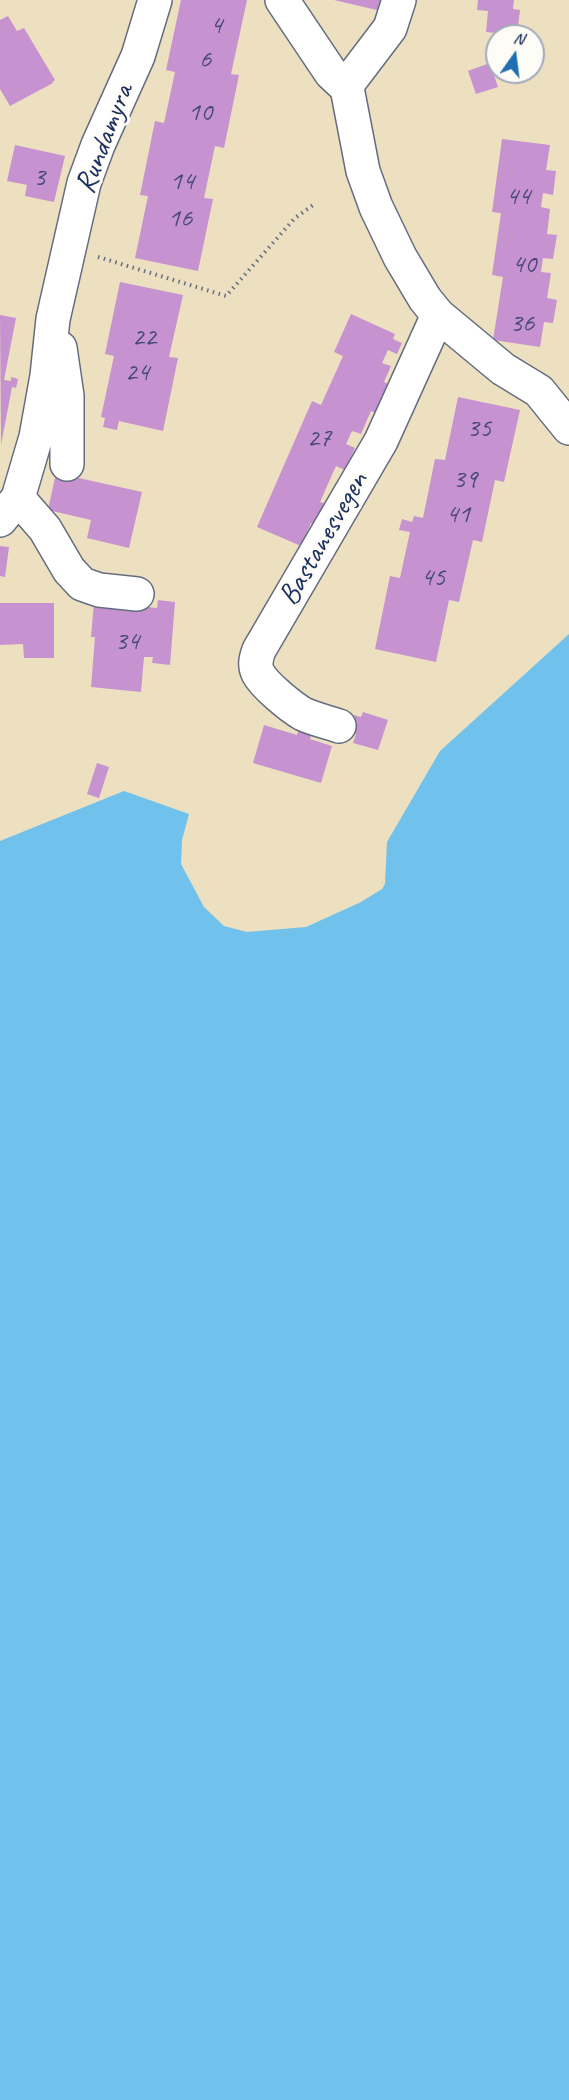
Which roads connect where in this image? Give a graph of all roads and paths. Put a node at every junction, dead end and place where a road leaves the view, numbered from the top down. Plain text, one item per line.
1 (154, 0) edge
2 (282, 0) edge
3 (399, 0) edge
4 (347, 88) junction
5 (313, 205) dead end
6 (68, 248) junction
7 (60, 280) junction
8 (438, 315) junction
9 (569, 428) edge
10 (67, 464) dead end
11 (9, 509) edge
12 (137, 594) dead end
13 (339, 726) dead end

1 - 6 street, Rundamyra
2 - 4 street
3 - 4 street
4 - 8 street
5 - 6 path
6 - 7 street, Rundamyra
7 - 10 street, Rundamyra
7 - 11 street, Rundamyra
8 - 9 street
8 - 13 street, Bastanesvegen
11 - 12 street, Rundamyra

